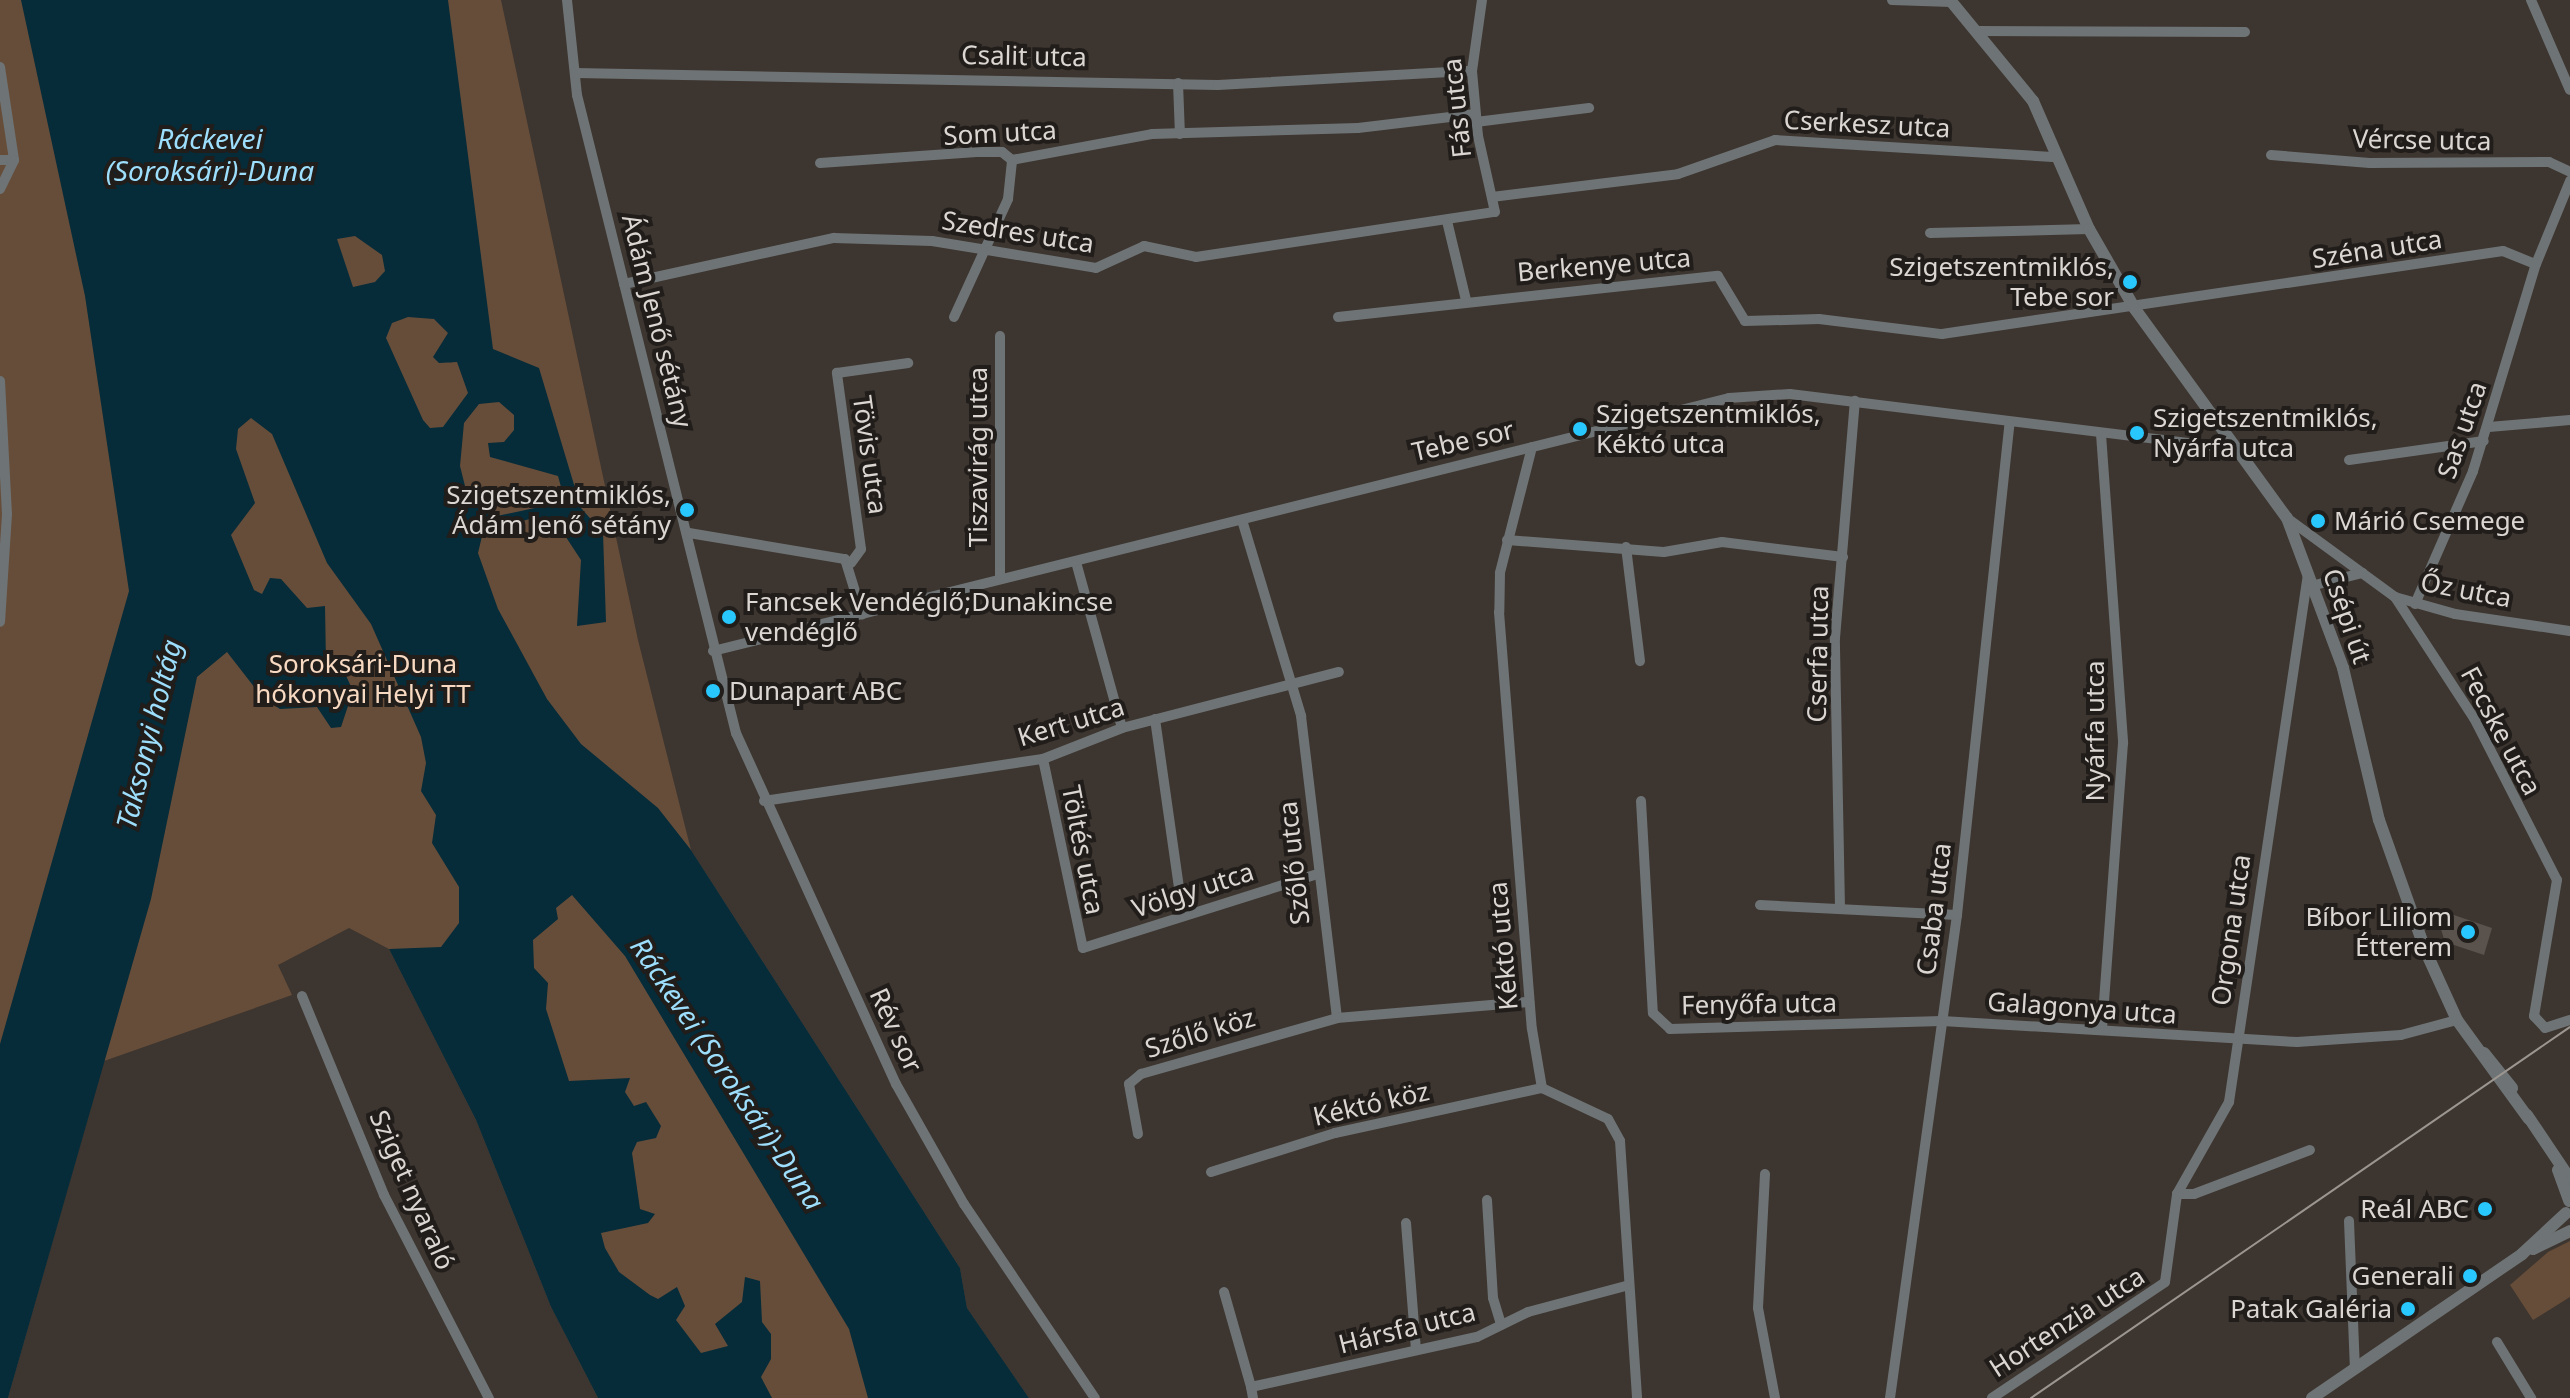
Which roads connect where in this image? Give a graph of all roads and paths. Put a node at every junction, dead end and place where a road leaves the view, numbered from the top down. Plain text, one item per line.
1 (567, 0) edge
2 (1482, 0) edge
3 (1892, 0) edge
4 (2531, 0) edge
5 (1950, 1) edge
6 (1977, 31) junction
7 (2245, 32) dead end
8 (0, 67) edge
9 (1472, 71) junction
10 (575, 73) junction
11 (1178, 83) junction
12 (2570, 90) edge
13 (1589, 108) dead end
14 (1476, 118) junction
15 (1180, 134) junction
16 (2271, 155) dead end
17 (2056, 157) junction
18 (0, 160) edge
19 (14, 160) junction
20 (1012, 160) junction
21 (820, 163) dead end
22 (2570, 172) edge
23 (2570, 181) edge
24 (0, 189) edge
25 (1492, 197) junction
26 (1495, 212) joint
27 (1447, 221) junction
28 (2089, 229) junction
29 (1930, 233) dead end
30 (983, 254) junction
31 (2536, 264) junction
32 (624, 284) junction
33 (1466, 300) junction
34 (2135, 309) junction
35 (954, 317) dead end
36 (1338, 317) dead end
37 (1000, 336) dead end
38 (908, 363) dead end
39 (0, 381) edge
40 (1855, 401) junction
41 (2570, 420) edge
42 (2010, 423) junction
43 (2489, 427) junction
44 (2101, 434) junction
45 (2484, 441) junction
46 (1532, 447) junction
47 (2235, 449) junction
48 (2349, 460) dead end
49 (2287, 518) junction
50 (1242, 520) junction
51 (689, 533) junction
52 (1507, 540) junction
53 (1626, 547) junction
54 (1843, 557) junction
55 (1076, 562) junction
56 (851, 563) junction
57 (2309, 572) junction
58 (2362, 573) junction
59 (1000, 578) junction
60 (2315, 585) junction
61 (2395, 597) junction
62 (2415, 604) junction
63 (862, 614) junction
64 (0, 622) edge
65 (2570, 631) edge
66 (713, 651) junction
67 (1640, 661) dead end
68 (1339, 672) dead end
69 (1292, 685) junction
70 (1155, 719) junction
71 (1122, 728) junction
72 (1043, 759) junction
73 (764, 801) junction
74 (1641, 801) dead end
75 (1317, 874) junction
76 (1760, 905) dead end
77 (1840, 908) junction
78 (1957, 915) junction
79 (1183, 916) junction
80 (1083, 948) joint
81 (302, 996) dead end
82 (1529, 1002) junction
83 (1337, 1018) junction
84 (2457, 1020) junction
85 (2570, 1020) edge
86 (1942, 1021) junction
87 (2102, 1029) junction
88 (2237, 1041) junction
89 (1542, 1088) junction
90 (1138, 1134) dead end
91 (2310, 1150) dead end
92 (2556, 1164) junction
93 (1211, 1172) dead end
94 (1765, 1174) dead end
95 (2570, 1179) edge
96 (2177, 1194) junction
97 (1487, 1200) dead end
98 (2569, 1209) edge
99 (2349, 1221) dead end
100 (1406, 1223) dead end
101 (2570, 1231) edge
102 (2522, 1254) junction
103 (2165, 1282) joint
104 (1626, 1286) junction
105 (1224, 1292) dead end
106 (1501, 1325) junction
107 (2497, 1342) dead end
108 (1416, 1350) junction
109 (2355, 1368) junction
110 (1252, 1393) edge
111 (489, 1398) edge
112 (1095, 1398) edge
113 (1637, 1398) edge
114 (1775, 1398) edge
115 (1890, 1398) edge
116 (1992, 1398) edge
117 (2312, 1398) edge
118 (2531, 1398) edge

1 - 10 street, Ádám Jenő sétány
2 - 9 street, Fás utca
3 - 5 street
4 - 12 street
5 - 6 street, Csépi út
6 - 7 street
6 - 17 street, Csépi út
8 - 19 street
9 - 11 street, Csalit utca
9 - 14 street, Fás utca
10 - 11 street, Csalit utca
10 - 32 street, Ádám Jenő sétány
11 - 15 street
13 - 14 street, Som utca
14 - 15 street, Som utca
14 - 25 street, Fás utca
15 - 20 street, Som utca
16 - 22 street, Vércse utca
17 - 25 street, Cserkesz utca
17 - 28 street, Csépi út
18 - 19 street
19 - 24 street
20 - 21 street, Som utca
20 - 30 street
23 - 31 street
25 - 26 street, Fás utca
26 - 27 street, Szedres utca
27 - 30 street, Szedres utca
27 - 33 street
28 - 29 street
28 - 34 street, Csépi út
30 - 32 street, Szedres utca
30 - 35 street
31 - 34 street, Széna utca
31 - 43 street, Sas utca
32 - 51 street, Ádám Jenő sétány
33 - 34 street, Berkenye utca
33 - 36 street, Berkenye utca
34 - 47 street, Csépi út
37 - 59 street, Tiszavirág utca
38 - 56 street, Tövis utca
39 - 64 street
40 - 42 street, Tebe sor
40 - 46 street, Tebe sor
40 - 54 street, Cserfa utca
41 - 43 street
42 - 44 street, Tebe sor
42 - 78 street, Csaba utca
43 - 45 street, Sas utca
44 - 47 street, Tebe sor
44 - 87 street, Nyárfa utca
45 - 48 street
45 - 62 street, Sas utca
46 - 50 street, Tebe sor
46 - 52 street, Kéktó utca
47 - 49 street, Csépi út
49 - 57 street, Csépi út
49 - 58 street, Őz utca
50 - 55 street, Tebe sor
50 - 69 street, Szőlő utca
51 - 56 street
51 - 66 street, Ádám Jenő sétány
52 - 53 street
52 - 82 street, Kéktó utca
53 - 54 street
53 - 67 street
54 - 77 street, Cserfa utca
55 - 59 street, Tebe sor
55 - 71 street
56 - 63 street, Tövis utca
57 - 60 street, Csépi út
57 - 88 street, Orgona utca
58 - 60 street
58 - 61 street, Őz utca
59 - 63 street, Tebe sor
60 - 84 street, Csépi út
61 - 62 street, Őz utca
61 - 85 street, Fecske utca
62 - 65 street, Őz utca
63 - 66 street, Tebe sor
66 - 73 street, Rév sor
68 - 69 street, Kert utca
69 - 70 street, Kert utca
69 - 75 street, Szőlő utca
70 - 71 street, Kert utca
70 - 79 street
71 - 72 street, Kert utca
72 - 73 street, Kert utca
72 - 80 street, Töltés utca
73 - 112 street, Rév sor
74 - 86 street, Fenyőfa utca
75 - 79 street, Völgy utca
75 - 83 street, Szőlő utca
76 - 77 street
77 - 78 street
78 - 86 street, Csaba utca
79 - 80 street, Völgy utca
81 - 111 street, Sziget nyaraló
82 - 83 street
82 - 89 street, Kéktó utca
83 - 90 street, Szőlő köz
84 - 88 street, Galagonya utca
84 - 92 street, Csépi út
86 - 87 street, Galagonya utca
86 - 115 street, Csaba utca
87 - 88 street, Galagonya utca
88 - 96 street, Orgona utca
89 - 93 street, Kéktó köz
89 - 104 street
91 - 96 street
92 - 95 street, Csépi út
92 - 98 street, Csépi út
94 - 114 street
96 - 103 street, Orgona utca
97 - 106 street
98 - 102 street
99 - 109 street
100 - 108 street
101 - 102 street
102 - 109 street
103 - 116 street, Hortenzia utca
104 - 106 street, Hársfa utca
104 - 113 street
105 - 110 street
106 - 108 street, Hársfa utca
107 - 118 street
108 - 110 street, Hársfa utca
109 - 117 street

